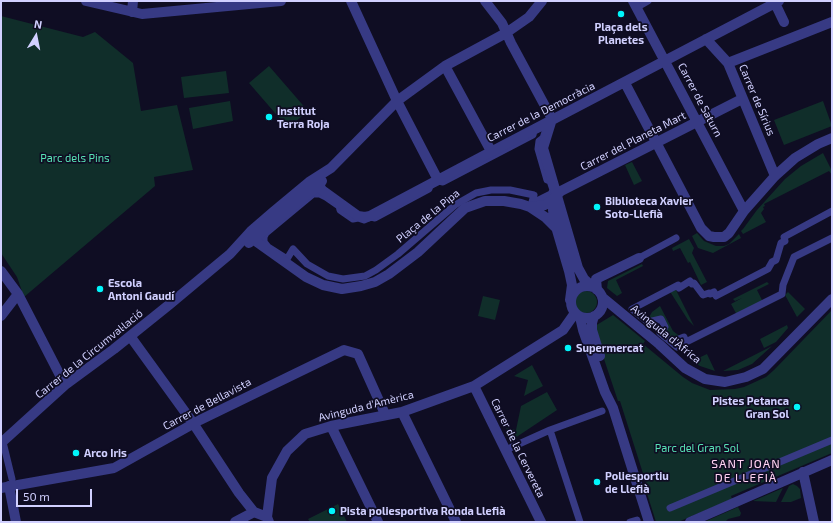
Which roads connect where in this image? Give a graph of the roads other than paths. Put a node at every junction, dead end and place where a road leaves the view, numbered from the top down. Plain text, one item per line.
1 (86, 1) edge
2 (133, 1) edge
3 (281, 1) edge
4 (351, 1) edge
5 (485, 1) edge
6 (542, 1) edge
7 (634, 1) edge
8 (639, 1) edge
9 (648, 1) edge
10 (776, 2) edge
11 (132, 12) junction
12 (784, 22) dead end
13 (832, 22) edge
14 (506, 33) junction
15 (706, 40) junction
16 (666, 61) junction
17 (728, 62) junction
18 (445, 66) junction
19 (624, 83) junction
20 (742, 99) junction
21 (396, 101) junction
22 (552, 119) junction
23 (698, 121) junction
24 (832, 138) edge
25 (656, 143) junction
26 (491, 152) junction
27 (775, 176) junction
28 (438, 180) junction
29 (318, 181) junction
30 (557, 195) junction
31 (530, 207) junction
32 (744, 211) junction
33 (832, 211) edge
34 (555, 227) junction
35 (252, 236) junction
36 (264, 237) joint
37 (676, 238) dead end
38 (832, 238) edge
39 (639, 258) joint
40 (1, 271) edge
41 (597, 291) junction
42 (18, 294) junction
43 (832, 299) edge
44 (570, 300) junction
45 (578, 315) junction
46 (1, 316) edge
47 (594, 316) junction
48 (563, 330) junction
49 (583, 330) junction
50 (130, 336) junction
51 (65, 385) junction
52 (474, 386) junction
53 (613, 408) junction
54 (602, 411) dead end
55 (402, 412) junction
56 (385, 414) junction
57 (194, 424) junction
58 (331, 426) junction
59 (550, 430) junction
60 (832, 440) edge
61 (2, 442) edge
62 (510, 448) dead end
63 (832, 460) edge
64 (803, 472) junction
65 (7, 484) edge
66 (670, 508) dead end
67 (254, 512) junction
68 (268, 520) edge
69 (16, 522) edge
70 (235, 522) edge
71 (378, 522) edge
72 (456, 522) edge
73 (541, 522) edge
74 (580, 522) edge
75 (649, 522) edge
76 (690, 522) edge
77 (814, 522) edge

1 - 11 street
2 - 11 street
3 - 11 street
4 - 21 street
5 - 14 street
6 - 14 street, Carrer de la Circumval·lació
7 - 16 street, Carrer de Saturn
8 - 9 street
10 - 12 street
10 - 15 street, Carrer de la Democràcia
13 - 17 street
14 - 18 street, Carrer de la Circumval·lació
14 - 22 street
15 - 16 street, Carrer de la Democràcia
15 - 17 street, Carrer de Sírius
16 - 19 street, Carrer de la Democràcia
16 - 23 street, Carrer de Saturn
17 - 20 street, Carrer de Sírius
18 - 21 street, Carrer de la Circumval·lació
18 - 26 street
19 - 22 street, Carrer de la Democràcia
19 - 25 street
20 - 23 street, Carrer del Planeta Mart
20 - 27 street, Carrer de Sírius
21 - 28 street
21 - 29 street, Carrer de la Circumval·lació
22 - 26 street, Carrer de la Democràcia
22 - 30 street, Avinguda d'Àfrica
23 - 25 street, Carrer del Planeta Mart
23 - 32 street, Carrer de Saturn
24 - 27 street
25 - 30 street, Carrer del Planeta Mart
25 - 32 street
26 - 28 street, Carrer de la Democràcia
27 - 32 street
28 - 29 street, Carrer de la Democràcia
29 - 35 street, Carrer de la Circumval·lació
30 - 31 street, Carrer del Planeta Mart
30 - 34 street
30 - 41 street, Avinguda d'Àfrica
31 - 34 street
31 - 35 street
33 - 38 street
34 - 44 street
35 - 50 street, Carrer de la Circumval·lació
36 - 36 street, Plaça de la Pipa
37 - 39 street
39 - 41 street
40 - 42 street
41 - 43 street, Avinguda d'Àfrica
41 - 44 street
41 - 47 street
42 - 46 street
42 - 51 street
44 - 45 street
45 - 47 street
45 - 48 street, Avinguda d'Amèrica
45 - 49 street
47 - 53 street
48 - 49 street
48 - 52 street, Avinguda d'Amèrica
49 - 53 street
50 - 51 street, Carrer de la Circumval·lació
50 - 57 street
51 - 61 street, Carrer de la Circumval·lació
52 - 55 street, Avinguda d'Amèrica
52 - 73 street, Carrer de la Cervereta
53 - 75 street
54 - 59 street
55 - 56 street, Avinguda d'Amèrica
55 - 72 street
56 - 57 street, Carrer de Bellavista
56 - 58 street, Avinguda d'Amèrica
57 - 65 street, Carrer de Bellavista
57 - 67 street
58 - 68 street, Avinguda d'Amèrica
58 - 71 street
59 - 62 street
59 - 74 street
60 - 66 street
61 - 65 street
63 - 64 street
64 - 76 street
64 - 77 street
65 - 69 street
67 - 68 street
67 - 70 street

